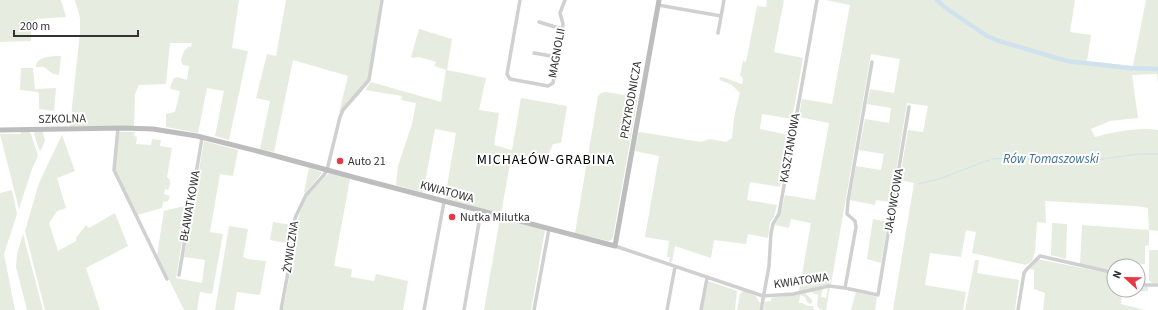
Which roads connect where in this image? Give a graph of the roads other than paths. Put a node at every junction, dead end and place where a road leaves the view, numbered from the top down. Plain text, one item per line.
1 (382, 0) edge
2 (520, 0) edge
3 (564, 0) edge
4 (724, 0) edge
5 (817, 0) edge
6 (658, 3) edge
7 (721, 16) junction
8 (539, 22) dead end
9 (562, 29) junction
10 (718, 33) dead end
11 (534, 53) dead end
12 (557, 57) junction
13 (872, 62) dead end
14 (909, 107) dead end
15 (118, 128) junction
16 (124, 128) joint
17 (0, 130) edge
18 (202, 138) junction
19 (326, 170) junction
20 (444, 202) junction
21 (481, 211) junction
22 (549, 229) junction
23 (615, 246) junction
24 (675, 267) junction
25 (1106, 271) edge
26 (179, 275) dead end
27 (707, 278) junction
28 (167, 279) dead end
29 (1146, 285) edge
30 (1158, 285) edge
31 (845, 288) junction
32 (878, 295) joint
33 (763, 296) junction
34 (281, 310) edge
35 (424, 310) edge
36 (464, 310) edge
37 (534, 310) edge
38 (667, 310) edge
39 (701, 310) edge
40 (761, 310) edge
41 (1018, 310) edge

1 - 19 street
2 - 12 street, MAGNOLII
3 - 9 street, MAGNOLII
4 - 7 street
5 - 33 street, KASZTANOWA
6 - 7 street, PRZYRODNICZA
6 - 23 street, PRZYRODNICZA
7 - 10 street
8 - 9 street
9 - 12 street, MAGNOLII
11 - 12 street
13 - 31 street
14 - 32 street, JAŁOWCOWA
15 - 16 street, SZKOLNA
15 - 17 street, SZKOLNA
15 - 28 street
16 - 18 street, KWIATOWA
18 - 19 street, KWIATOWA
18 - 26 street, BŁAWATKOWA
19 - 20 street, KWIATOWA
19 - 34 street, ŻYWICZNA
20 - 21 street, KWIATOWA
20 - 35 street
21 - 22 street, KWIATOWA
21 - 36 street
22 - 23 street, KWIATOWA
22 - 37 street
23 - 24 street, KWIATOWA
24 - 27 street, KWIATOWA
24 - 38 street
25 - 41 street
27 - 33 street, KWIATOWA
27 - 39 street
29 - 30 street
31 - 32 street, KWIATOWA
31 - 33 street, KWIATOWA
33 - 40 street, KASZTANOWA

